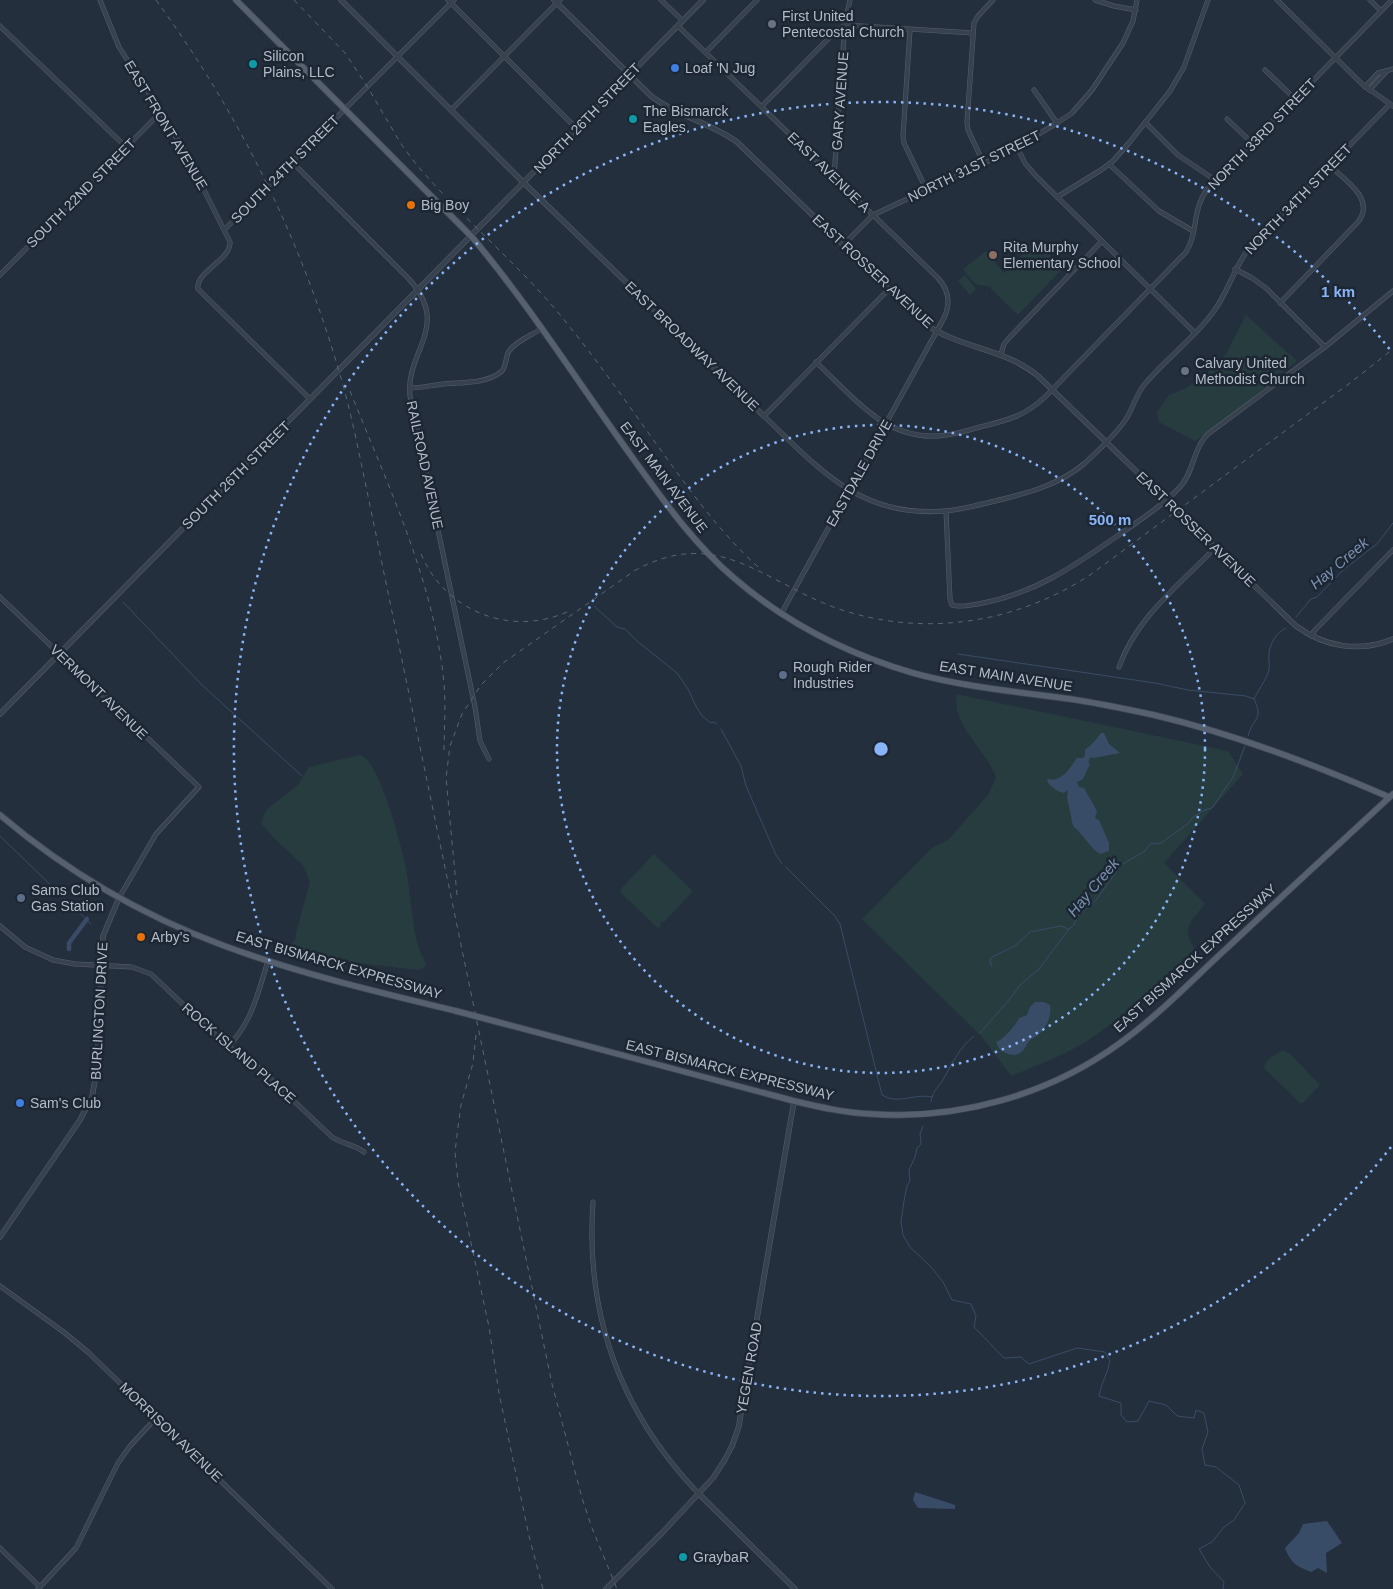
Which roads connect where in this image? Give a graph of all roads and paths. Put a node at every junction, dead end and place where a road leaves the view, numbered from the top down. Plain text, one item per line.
1 (100, 0) edge
2 (236, 0) edge
3 (661, 0) edge
4 (703, 0) edge
5 (757, 0) edge
6 (850, 0) edge
7 (993, 0) edge
8 (1095, 0) edge
9 (1137, 0) edge
10 (1208, 0) edge
11 (1277, 0) edge
12 (1370, 0) edge
13 (1392, 0) edge
14 (345, 1) edge
15 (451, 1) edge
16 (557, 1) edge
17 (1136, 10) junction
18 (1381, 11) junction
19 (683, 21) junction
20 (845, 25) junction
21 (0, 26) edge
22 (678, 26) junction
23 (910, 30) junction
24 (973, 34) junction
25 (706, 52) junction
26 (398, 56) junction
27 (504, 56) junction
28 (1335, 58) junction
29 (1393, 69) edge
30 (1266, 70) dead end
31 (1386, 72) junction
32 (629, 76) junction
33 (1365, 87) junction
34 (1034, 90) dead end
35 (1370, 90) junction
36 (1295, 99) junction
37 (1392, 105) edge
38 (762, 106) junction
39 (345, 109) junction
40 (451, 110) junction
41 (161, 112) junction
42 (1227, 119) dead end
43 (1145, 122) junction
44 (1058, 123) junction
45 (577, 129) junction
46 (1252, 143) junction
47 (126, 147) junction
48 (1017, 147) junction
49 (292, 162) junction
50 (984, 164) junction
51 (1109, 164) junction
52 (1330, 165) junction
53 (834, 177) junction
54 (1215, 180) junction
55 (524, 183) junction
56 (927, 190) junction
57 (1057, 197) junction
58 (873, 215) junction
59 (225, 229) junction
60 (1194, 231) junction
61 (472, 237) junction
62 (1102, 241) junction
63 (843, 245) junction
64 (1235, 270) junction
65 (0, 275) edge
66 (889, 289) junction
67 (1151, 289) junction
68 (418, 290) junction
69 (1393, 291) edge
70 (1280, 302) junction
71 (541, 329) junction
72 (937, 332) junction
73 (1195, 332) junction
74 (1325, 347) junction
75 (1000, 354) junction
76 (816, 362) junction
77 (410, 388) junction
78 (1052, 389) junction
79 (310, 399) junction
80 (764, 416) junction
81 (885, 425) junction
82 (1106, 442) junction
83 (849, 491) junction
84 (1166, 500) junction
85 (946, 511) junction
86 (1215, 548) junction
87 (1393, 550) edge
88 (0, 597) edge
89 (781, 614) junction
90 (1311, 636) junction
91 (1393, 639) edge
92 (59, 654) junction
93 (1119, 667) dead end
94 (0, 714) edge
95 (490, 759) dead end
96 (199, 787) joint
97 (1391, 795) edge
98 (0, 814) edge
99 (119, 898) junction
100 (0, 926) edge
101 (268, 961) junction
102 (101, 965) junction
103 (228, 1046) junction
104 (794, 1101) junction
105 (364, 1152) dead end
106 (593, 1202) dead end
107 (0, 1237) edge
108 (0, 1286) edge
109 (156, 1418) junction
110 (699, 1494) junction
111 (0, 1548) edge
112 (39, 1588) edge
113 (332, 1589) edge
114 (606, 1589) edge
115 (795, 1589) edge

1 - 41 street, EAST FRONT AVENUE
2 - 39 main road, EAST MAIN AVENUE
3 - 19 street
4 - 19 street, NORTH 26TH STREET
5 - 25 street
6 - 20 street, GARY AVENUE
7 - 24 street
8 - 17 street
9 - 17 street, NORTH 31ST STREET
10 - 43 street
11 - 28 street
12 - 18 street
13 - 18 street, NORTH 33RD STREET
14 - 26 street, EAST BROADWAY AVENUE
15 - 26 street, SOUTH 24TH STREET
15 - 27 street
16 - 27 street
16 - 32 street, EAST ROSSER AVENUE
17 - 44 street, NORTH 31ST STREET
18 - 28 street, NORTH 33RD STREET
19 - 22 street, NORTH 26TH STREET
20 - 23 street
20 - 38 street
20 - 53 street, GARY AVENUE
21 - 47 street
22 - 25 street, EAST AVENUE A
22 - 32 street, NORTH 26TH STREET
23 - 24 street
23 - 56 street
24 - 50 street
25 - 38 street, EAST AVENUE A
26 - 39 street, SOUTH 24TH STREET
26 - 40 street, EAST BROADWAY AVENUE
27 - 40 street
27 - 45 street
28 - 33 street
28 - 36 street, NORTH 33RD STREET
29 - 31 street
30 - 36 street
31 - 33 street
31 - 35 street
32 - 45 street, NORTH 26TH STREET
32 - 63 street, EAST ROSSER AVENUE
33 - 35 street
34 - 44 street
35 - 37 street
36 - 46 street, NORTH 33RD STREET
37 - 52 street, NORTH 34TH STREET
38 - 53 street, EAST AVENUE A
39 - 49 street, SOUTH 24TH STREET
39 - 61 main road, EAST MAIN AVENUE
40 - 55 street, EAST BROADWAY AVENUE
41 - 47 street, SOUTH 22ND STREET
41 - 59 street, EAST FRONT AVENUE
42 - 46 street
43 - 51 street
43 - 54 street
44 - 48 street, NORTH 31ST STREET
45 - 55 street, NORTH 26TH STREET
46 - 54 street, NORTH 33RD STREET
47 - 65 street, SOUTH 22ND STREET
48 - 50 street, NORTH 31ST STREET
48 - 57 street
49 - 59 street, SOUTH 24TH STREET
49 - 68 street, RAILROAD AVENUE
50 - 56 street, NORTH 31ST STREET
51 - 57 street
51 - 60 street
52 - 64 street, NORTH 34TH STREET
52 - 70 street
53 - 58 street, EAST AVENUE A
54 - 60 street, NORTH 33RD STREET
55 - 61 street, NORTH 26TH STREET
55 - 80 street, EAST BROADWAY AVENUE
56 - 58 street, NORTH 31ST STREET
57 - 62 street
58 - 63 street, NORTH 31ST STREET
58 - 72 street, EAST AVENUE A
59 - 79 street, EAST FRONT AVENUE
60 - 67 street, NORTH 33RD STREET
61 - 68 street, SOUTH 26TH STREET
61 - 71 main road, EAST MAIN AVENUE
62 - 67 street
62 - 75 street
63 - 66 street, EAST ROSSER AVENUE
64 - 70 street
64 - 73 street, NORTH 34TH STREET
66 - 72 street, EAST ROSSER AVENUE
66 - 76 street
67 - 73 street
67 - 78 street, NORTH 33RD STREET
68 - 77 street, RAILROAD AVENUE
68 - 79 street, SOUTH 26TH STREET
69 - 74 street
70 - 74 street
71 - 77 street
71 - 89 main road, EAST MAIN AVENUE
72 - 75 street, EAST ROSSER AVENUE
72 - 81 street, EASTDALE DRIVE
73 - 82 street, NORTH 34TH STREET
74 - 84 street
75 - 78 street, EAST ROSSER AVENUE
76 - 80 street
76 - 81 street, NORTH 33RD STREET
77 - 95 street, RAILROAD AVENUE
78 - 81 street, NORTH 33RD STREET
78 - 82 street, EAST ROSSER AVENUE
79 - 92 street, SOUTH 26TH STREET
80 - 83 street, EAST BROADWAY AVENUE
81 - 83 street, EASTDALE DRIVE
82 - 84 street, EAST ROSSER AVENUE
82 - 85 street, EAST BROADWAY AVENUE
83 - 85 street, EAST BROADWAY AVENUE
83 - 89 street, EASTDALE DRIVE
84 - 85 street
84 - 86 street, EAST ROSSER AVENUE
86 - 90 street, EAST ROSSER AVENUE
86 - 93 street
87 - 90 street
88 - 92 street, VERMONT AVENUE
89 - 97 main road, EAST MAIN AVENUE
90 - 91 street, EAST ROSSER AVENUE
92 - 94 street, SOUTH 26TH STREET
92 - 96 street, VERMONT AVENUE
96 - 99 street, BURLINGTON DRIVE
97 - 104 main road, EAST BISMARCK EXPRESSWAY
98 - 99 main road, EAST BISMARCK EXPRESSWAY
99 - 101 main road, EAST BISMARCK EXPRESSWAY
99 - 102 street, BURLINGTON DRIVE
100 - 102 street, ROCK ISLAND PLACE
101 - 103 street
101 - 104 main road, EAST BISMARCK EXPRESSWAY, bridge
102 - 103 street, ROCK ISLAND PLACE
102 - 107 street, BURLINGTON DRIVE
103 - 105 street, ROCK ISLAND PLACE
104 - 110 street, YEGEN ROAD
106 - 110 street
108 - 109 street, MORRISON AVENUE
109 - 112 street
109 - 113 street, MORRISON AVENUE
110 - 114 street, YEGEN ROAD
110 - 115 street
111 - 112 street

